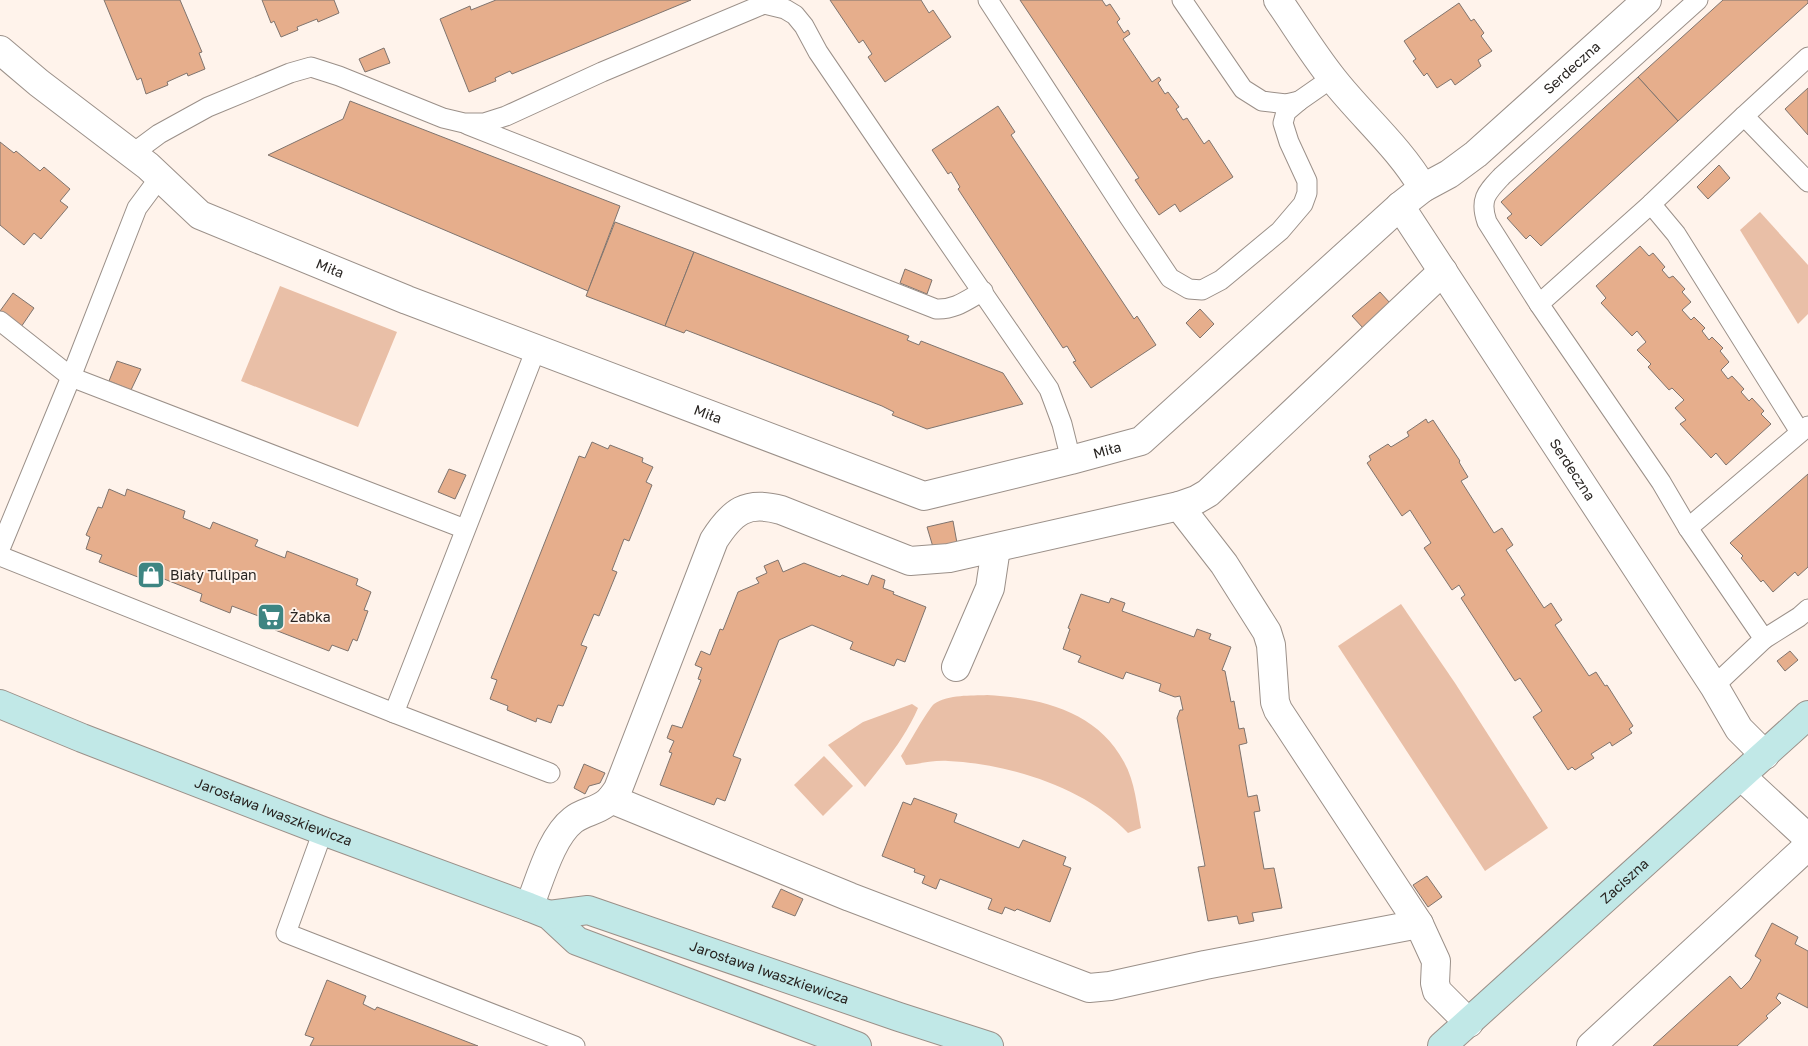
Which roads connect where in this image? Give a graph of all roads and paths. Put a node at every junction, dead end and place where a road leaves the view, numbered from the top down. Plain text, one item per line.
1 (988, 0) edge
2 (1182, 0) edge
3 (1278, 0) edge
4 (1647, 0) edge
5 (1698, 0) edge
6 (0, 50) edge
7 (1808, 57) edge
8 (1332, 78) junction
9 (1299, 100) junction
10 (1744, 116) junction
11 (464, 123) junction
12 (132, 154) junction
13 (160, 177) junction
14 (1808, 182) edge
15 (1423, 188) junction
16 (1651, 204) junction
17 (1400, 206) junction
18 (1443, 271) junction
19 (982, 291) junction
20 (1539, 304) junction
21 (0, 321) edge
22 (536, 349) junction
23 (71, 377) junction
24 (1804, 429) edge
25 (1071, 460) junction
26 (1179, 506) junction
27 (1688, 528) junction
28 (465, 529) junction
29 (996, 548) junction
30 (0, 550) edge
31 (0, 556) edge
32 (1808, 609) edge
33 (1764, 639) junction
34 (956, 667) dead end
35 (1714, 686) junction
36 (0, 704) edge
37 (394, 713) junction
38 (1806, 722) edge
39 (1765, 755) junction
40 (550, 772) dead end
41 (1741, 776) junction
42 (611, 799) junction
43 (323, 831) junction
44 (1808, 838) edge
45 (1808, 846) edge
46 (539, 911) junction
47 (1419, 924) junction
48 (1469, 1023) junction
49 (576, 1046) edge
50 (857, 1046) edge
51 (989, 1046) edge
52 (1442, 1046) edge
53 (1591, 1046) edge

1 - 9 lane
2 - 9 lane
3 - 8 street
4 - 15 street, Serdeczna
5 - 20 lane
6 - 12 street, Miła
7 - 10 lane
8 - 9 lane
8 - 15 street
10 - 14 lane
10 - 16 lane
11 - 12 lane
11 - 19 lane
11 - 19 lane
12 - 13 street, Miła
13 - 22 street, Miła
13 - 23 lane
15 - 17 street, Serdeczna
16 - 20 lane
16 - 24 lane
17 - 18 street, Serdeczna
17 - 25 street, Miła
18 - 26 street
18 - 35 street, Serdeczna
19 - 25 lane
20 - 27 lane
21 - 23 lane
22 - 25 street, Miła
22 - 28 lane
23 - 28 lane
23 - 30 lane
24 - 27 lane
26 - 29 street
26 - 47 street
27 - 33 lane
28 - 37 lane
29 - 34 street
29 - 42 street
31 - 37 lane
32 - 33 lane
33 - 35 lane
35 - 39 street, Serdeczna
36 - 43 street, Jarosława Iwaszkiewicza
37 - 40 lane
38 - 39 street, Zaciszna
39 - 41 street, Zaciszna
41 - 44 street
41 - 48 street, Zaciszna
42 - 46 street
42 - 47 street
43 - 46 street, Jarosława Iwaszkiewicza
43 - 49 lane
45 - 53 street
46 - 50 street, Jarosława Iwaszkiewicza
46 - 51 street, Jarosława Iwaszkiewicza
47 - 48 street
48 - 52 street, Zaciszna

